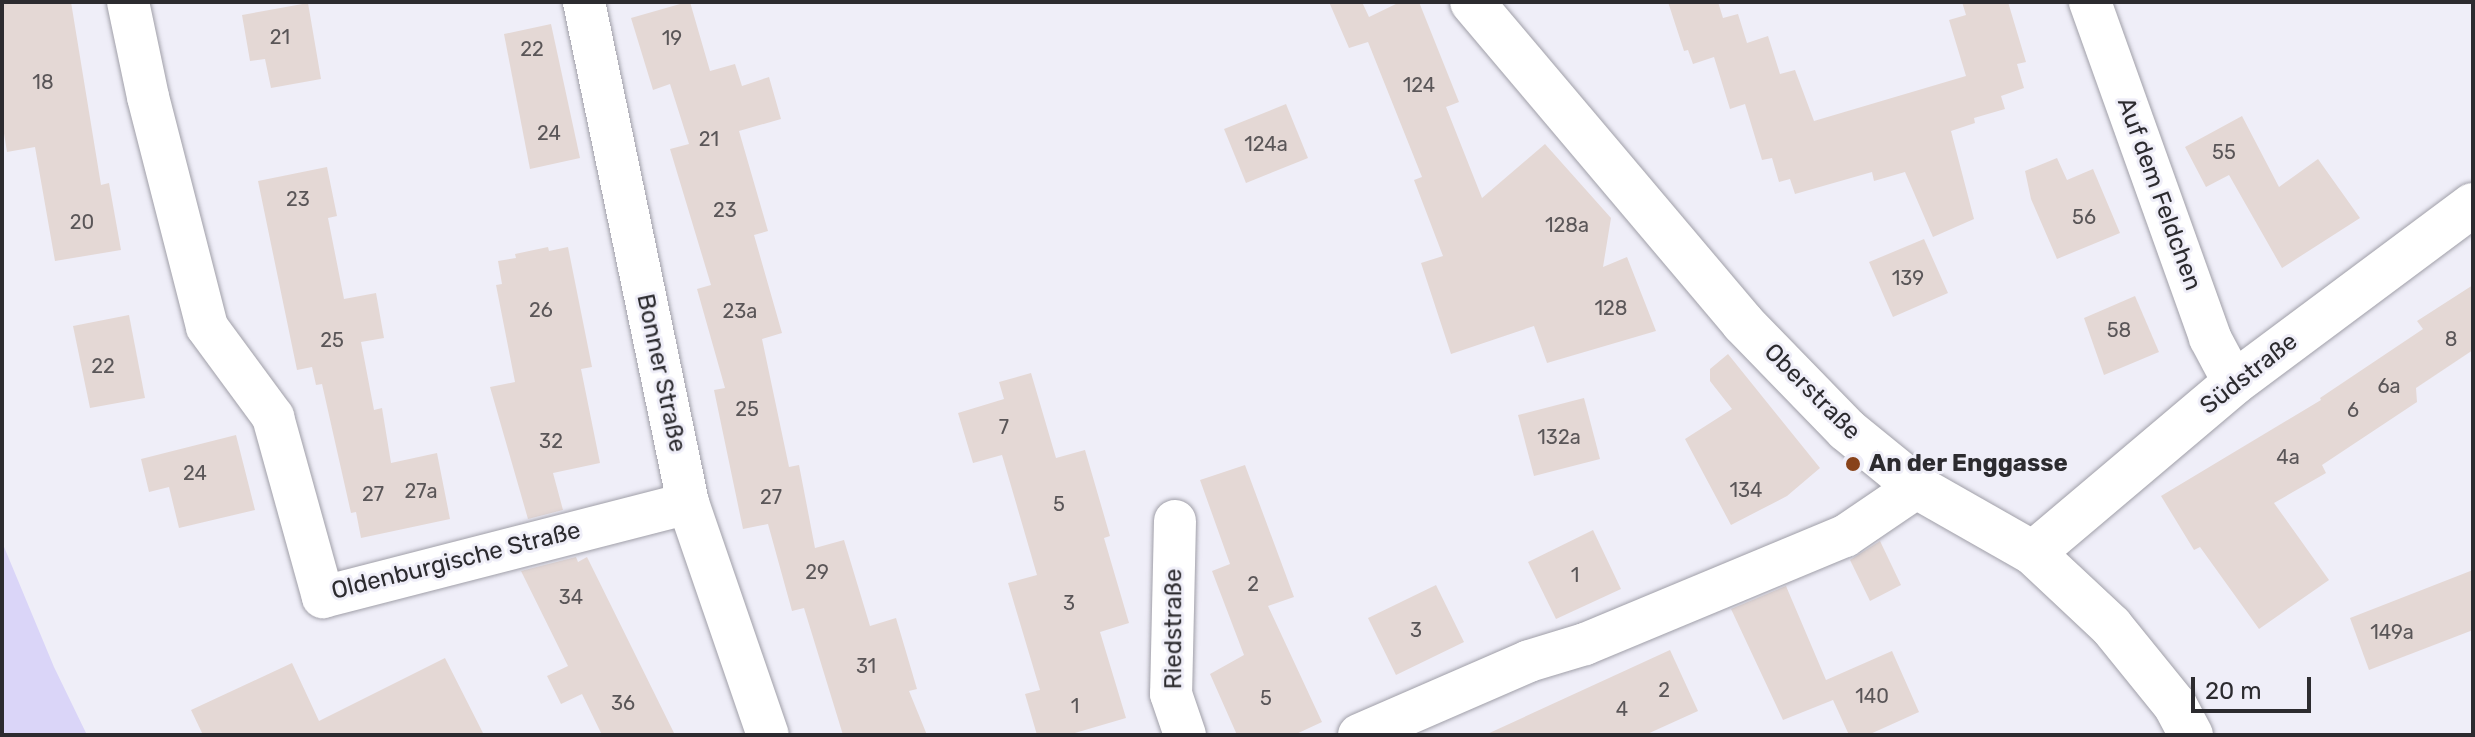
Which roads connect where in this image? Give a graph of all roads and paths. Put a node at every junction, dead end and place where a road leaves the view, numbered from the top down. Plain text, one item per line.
1 (128, 2) edge
2 (584, 2) edge
3 (1472, 2) edge
4 (2090, 2) edge
5 (2473, 205) edge
6 (2234, 383) junction
7 (1917, 487) junction
8 (688, 503) junction
9 (1175, 521) dead end
10 (2033, 553) junction
11 (768, 735) edge
12 (1185, 735) edge
13 (1359, 735) edge
14 (2191, 735) edge

1 - 8 street, Oldenburgische Straße
2 - 8 street, Bonner Straße
3 - 7 street, Oberstraße
4 - 6 street, Auf dem Feldchen
5 - 6 street, Südstraße
6 - 10 street, Südstraße
7 - 10 street, Oberstraße
7 - 13 street
8 - 11 street, Bonner Straße
9 - 12 street, Riedstraße
10 - 14 street, Oberstraße

